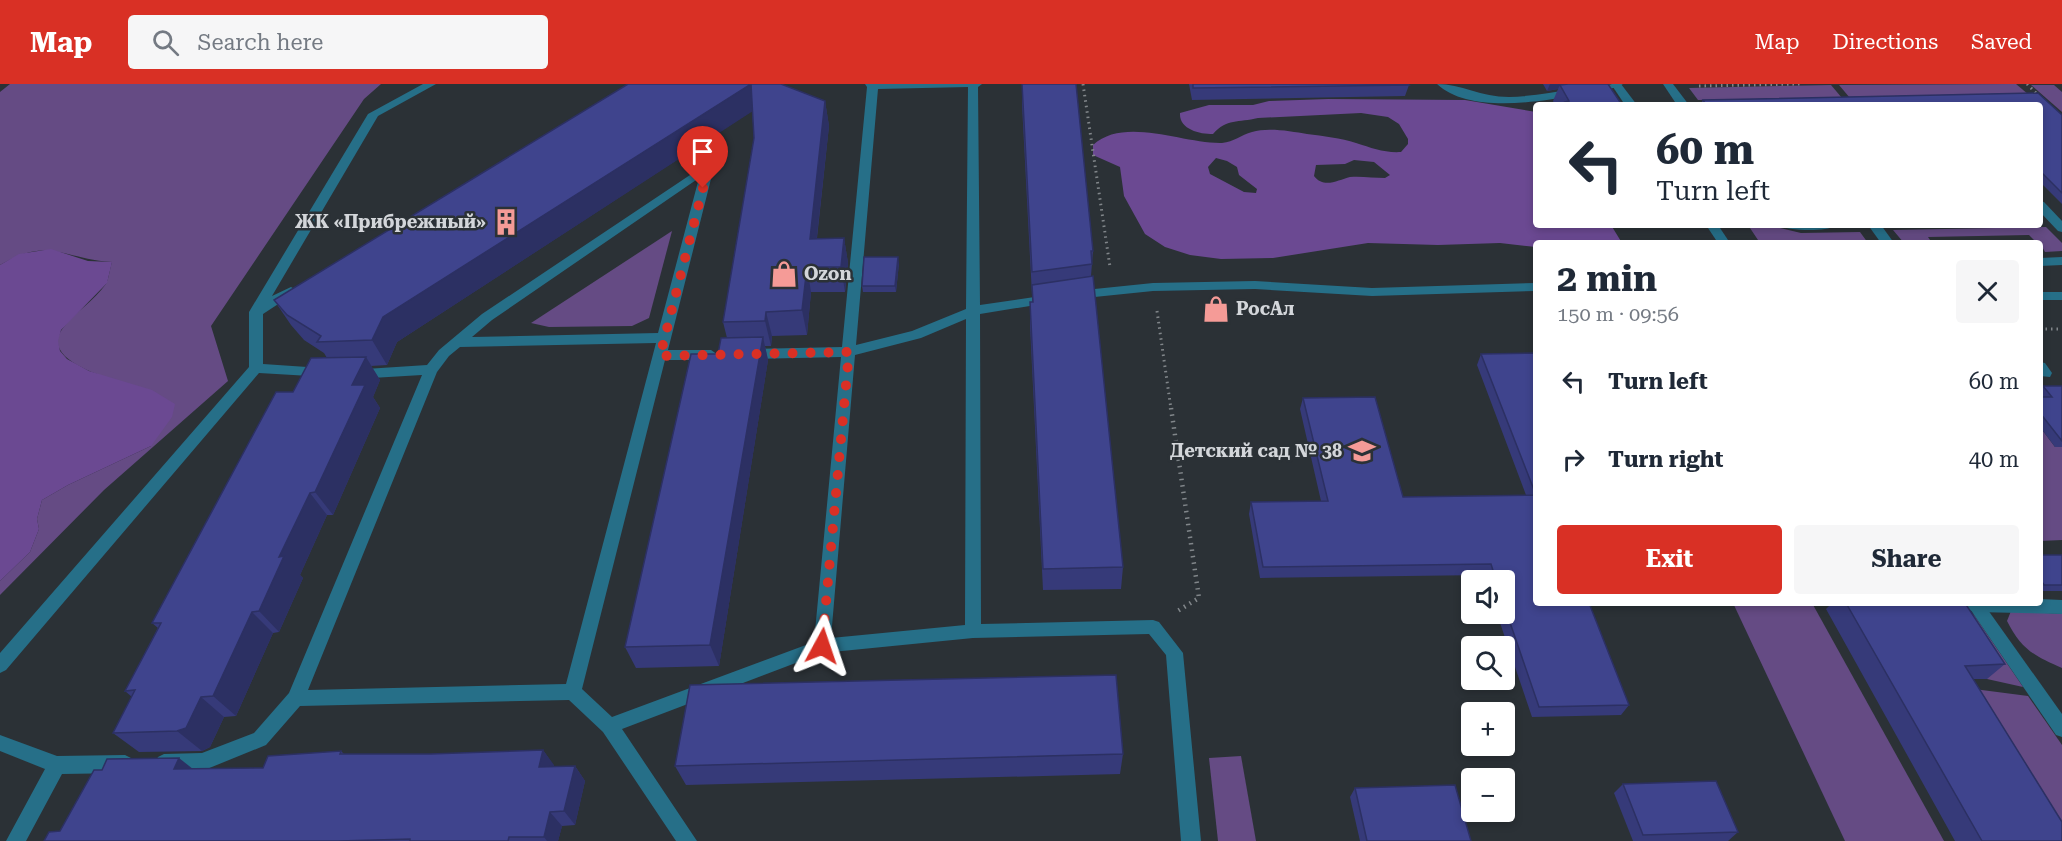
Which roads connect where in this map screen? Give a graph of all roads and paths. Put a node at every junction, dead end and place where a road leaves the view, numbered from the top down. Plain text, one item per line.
1 (431, 84) edge
2 (1083, 84) edge
3 (1442, 84) edge
4 (1617, 84) edge
5 (1668, 84) edge
6 (1800, 84) edge
7 (2027, 84) edge
8 (872, 85) edge
9 (975, 85) edge
10 (1691, 86) dead end
11 (1629, 102) edge
12 (1681, 102) edge
13 (2047, 103) edge
14 (2043, 208) edge
15 (1876, 228) edge
16 (2062, 228) edge
17 (1886, 240) edge
18 (2062, 261) edge
19 (2043, 262) edge
20 (307, 281) edge
21 (1154, 287) junction
22 (1533, 287) edge
23 (1114, 293) junction
24 (2043, 296) edge
25 (2062, 296) edge
26 (973, 311) junction
27 (256, 312) junction
28 (2043, 329) edge
29 (2062, 329) edge
30 (664, 338) junction
31 (458, 342) junction
32 (849, 352) junction
33 (660, 356) junction
34 (256, 368) junction
35 (431, 370) junction
36 (1976, 606) edge
37 (2033, 606) edge
38 (2062, 607) edge
39 (1153, 627) junction
40 (974, 631) junction
41 (822, 646) junction
42 (0, 665) edge
43 (573, 692) junction
44 (296, 698) junction
45 (609, 726) junction
46 (2062, 729) edge
47 (0, 743) edge
48 (57, 765) junction
49 (16, 841) edge
50 (687, 841) edge
51 (1191, 841) edge

1 - 27 street
2 - 23 path
3 - 4 street
4 - 11 street
5 - 12 street
6 - 10 path
7 - 13 path
8 - 9 street
8 - 32 street
9 - 26 street
14 - 16 street
15 - 17 street
18 - 19 street
20 - 27 street
21 - 22 street
21 - 23 street
21 - 39 path
23 - 26 street
24 - 25 street
26 - 32 street
26 - 40 street
27 - 34 street
28 - 29 path
30 - 31 street
30 - 31 street
30 - 33 street
31 - 35 street
32 - 33 street
32 - 41 street
33 - 43 street
34 - 35 street
34 - 42 street
35 - 44 street
36 - 46 street
37 - 38 street
39 - 40 street
39 - 51 street
40 - 41 street
41 - 45 street
43 - 44 street
43 - 45 street
44 - 48 street
45 - 50 street
47 - 48 street
48 - 49 street

